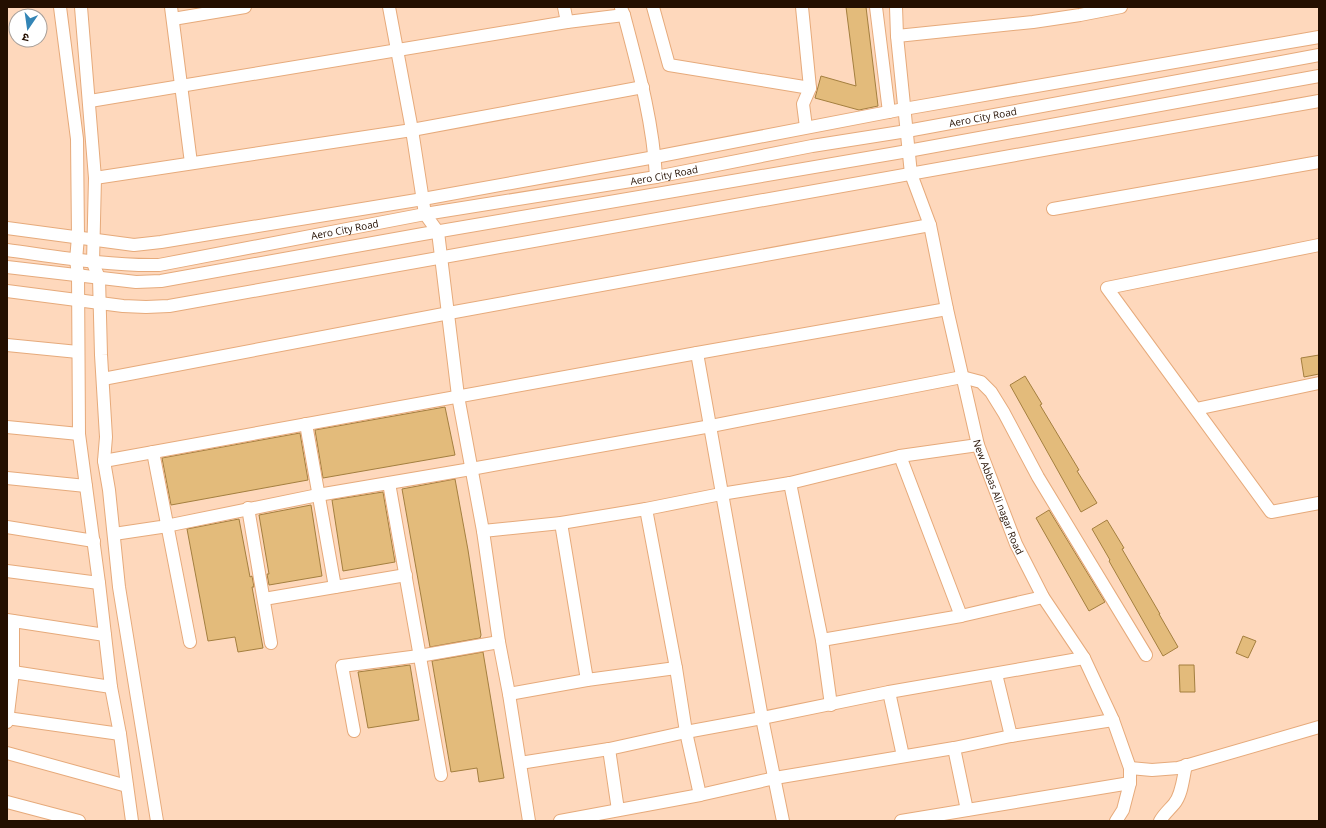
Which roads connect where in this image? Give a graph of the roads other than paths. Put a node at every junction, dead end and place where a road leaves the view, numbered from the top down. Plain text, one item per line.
1 (60, 7) edge
2 (81, 7) edge
3 (171, 7) edge
4 (245, 7) edge
5 (389, 7) edge
6 (564, 7) edge
7 (652, 7) edge
8 (802, 7) edge
9 (876, 7) edge
10 (896, 7) edge
11 (1121, 7) edge
12 (622, 11) edge
13 (1080, 11) edge
14 (173, 19) junction
15 (567, 22) junction
16 (897, 36) junction
17 (1319, 37) edge
18 (397, 50) junction
19 (1319, 55) edge
20 (1319, 76) edge
21 (180, 86) junction
22 (643, 87) junction
23 (810, 88) junction
24 (90, 101) junction
25 (1319, 101) edge
26 (904, 109) junction
27 (889, 112) junction
28 (806, 127) junction
29 (412, 130) junction
30 (907, 131) junction
31 (908, 151) junction
32 (655, 157) junction
33 (1319, 162) edge
34 (191, 163) junction
35 (911, 174) junction
36 (656, 176) junction
37 (95, 178) junction
38 (423, 199) junction
39 (1053, 209) dead end
40 (425, 214) junction
41 (930, 225) junction
42 (7, 228) edge
43 (438, 232) junction
44 (424, 234) junction
45 (78, 237) junction
46 (93, 239) junction
47 (1319, 245) edge
48 (7, 250) edge
49 (441, 259) junction
50 (76, 260) junction
51 (93, 263) junction
52 (7, 267) edge
53 (78, 275) junction
54 (99, 278) junction
55 (7, 291) edge
56 (77, 299) junction
57 (99, 302) junction
58 (947, 309) junction
59 (449, 313) junction
60 (7, 345) edge
61 (78, 352) junction
62 (697, 353) junction
63 (962, 377) junction
64 (103, 379) junction
65 (1319, 383) edge
66 (458, 396) junction
67 (1196, 409) junction
68 (306, 424) junction
69 (711, 426) junction
70 (7, 427) edge
71 (79, 434) junction
72 (978, 445) junction
73 (153, 452) junction
74 (900, 456) junction
75 (104, 461) junction
76 (472, 469) junction
77 (7, 478) edge
78 (389, 483) junction
79 (790, 483) junction
80 (86, 486) junction
81 (721, 494) junction
82 (318, 495) junction
83 (1319, 503) edge
84 (248, 508) junction
85 (646, 509) junction
86 (561, 523) junction
87 (168, 525) junction
88 (7, 527) edge
89 (483, 531) junction
90 (114, 534) junction
91 (94, 541) junction
92 (7, 571) edge
93 (406, 575) junction
94 (99, 583) junction
95 (335, 587) junction
96 (1043, 597) junction
97 (264, 599) junction
98 (961, 616) junction
99 (10, 620) edge
100 (105, 635) junction
101 (822, 640) junction
102 (190, 642) dead end
103 (499, 642) junction
104 (271, 643) dead end
105 (1146, 655) dead end
106 (419, 656) junction
107 (1084, 658) junction
108 (676, 668) junction
109 (13, 672) junction
110 (996, 674) junction
111 (587, 680) junction
112 (111, 687) junction
113 (889, 692) junction
114 (509, 694) junction
115 (831, 705) junction
116 (7, 718) edge
117 (762, 718) junction
118 (1113, 720) junction
119 (7, 722) edge
120 (1319, 728) edge
121 (354, 731) dead end
122 (686, 732) junction
123 (120, 734) junction
124 (1011, 736) junction
125 (954, 748) junction
126 (609, 749) junction
127 (7, 753) edge
128 (903, 756) junction
129 (520, 763) junction
130 (1182, 767) junction
131 (1130, 768) junction
132 (441, 775) dead end
133 (775, 778) junction
134 (1130, 783) junction
135 (127, 786) junction
136 (700, 795) junction
137 (7, 802) edge
138 (618, 810) junction
139 (967, 810) junction
140 (79, 821) edge
141 (132, 821) edge
142 (157, 821) edge
143 (529, 821) edge
144 (560, 821) edge
145 (783, 821) edge
146 (901, 821) edge
147 (1116, 821) edge
148 (1160, 821) edge

1 - 45 street
2 - 24 street
3 - 14 street
4 - 14 street
5 - 18 street
6 - 15 street
7 - 23 street
8 - 23 street
9 - 27 street
10 - 16 street
11 - 13 street
12 - 15 street
12 - 22 street
13 - 16 street
14 - 21 street
15 - 18 street
16 - 26 street
17 - 26 street
18 - 21 street
18 - 29 street
19 - 30 street, Aero City Road
20 - 31 street, Aero City Road
21 - 24 street
21 - 34 street
22 - 29 street
22 - 32 street
23 - 28 street
24 - 37 street
25 - 35 street
26 - 27 street
26 - 30 street
27 - 28 street
28 - 32 street
29 - 34 street
29 - 38 street
30 - 31 street, New Abbas Ali nagar Road
30 - 36 street, Aero City Road
31 - 35 street, New Abbas Ali nagar Road
31 - 43 street, Aero City Road
32 - 36 street
32 - 38 street
33 - 39 street
34 - 37 street
35 - 41 street, New Abbas Ali nagar Road
35 - 49 street
36 - 40 street, Aero City Road
37 - 46 street
38 - 40 street
38 - 46 street
40 - 43 street
40 - 51 street, Aero City Road
41 - 58 street, New Abbas Ali nagar Road
41 - 59 street
42 - 45 street
43 - 44 street, Aero City Road
43 - 49 street
44 - 49 street
44 - 54 street, Aero City Road
45 - 46 street
45 - 50 street
46 - 51 street
47 - 67 street
48 - 50 street, Aero City Road
49 - 57 street
49 - 59 street
50 - 51 street, Aero City Road
50 - 53 street
51 - 54 street
52 - 53 street, Aero City Road
53 - 54 street, Aero City Road
53 - 56 street
54 - 57 street
55 - 56 street
56 - 57 street
56 - 61 street
57 - 64 street
58 - 62 street
58 - 63 street, New Abbas Ali nagar Road
59 - 64 street
59 - 66 street
60 - 61 street
61 - 71 street
62 - 66 street
62 - 69 street
63 - 69 street
63 - 72 street, New Abbas Ali nagar Road
63 - 105 street
64 - 75 street
65 - 67 street
66 - 68 street
66 - 76 street
67 - 83 street
68 - 73 street
68 - 82 street
69 - 76 street
69 - 81 street
70 - 71 street
71 - 80 street
72 - 74 street
72 - 96 street, New Abbas Ali nagar Road
73 - 75 street
73 - 87 street
74 - 79 street
74 - 98 street
75 - 90 street
76 - 78 street
76 - 89 street
77 - 80 street
78 - 82 street
78 - 93 street
79 - 81 street
79 - 101 street
80 - 91 street
81 - 85 street
81 - 117 street
82 - 84 street
82 - 95 street
84 - 87 street
84 - 97 street
85 - 86 street
85 - 108 street
86 - 89 street
86 - 111 street
87 - 90 street
87 - 102 street
88 - 91 street
89 - 103 street
90 - 142 street
91 - 94 street
92 - 94 street
93 - 95 street
93 - 106 street
94 - 100 street
95 - 97 street
96 - 98 street
96 - 107 street, New Abbas Ali nagar Road
97 - 104 street
98 - 101 street
99 - 100 street
99 - 109 street
100 - 112 street
101 - 115 street
103 - 106 street
103 - 114 street
106 - 121 street
106 - 132 street
107 - 110 street
107 - 118 street, New Abbas Ali nagar Road
108 - 111 street
108 - 122 street
109 - 112 street
109 - 116 street
110 - 113 street
110 - 124 street
111 - 114 street
112 - 123 street
113 - 115 street
113 - 128 street
114 - 129 street
115 - 117 street
116 - 119 street
116 - 123 street
117 - 122 street
117 - 133 street
118 - 124 street
118 - 131 street, New Abbas Ali nagar Road
120 - 130 street
122 - 126 street
122 - 136 street
123 - 135 street
124 - 125 street
125 - 128 street
125 - 139 street
126 - 129 street
126 - 138 street
127 - 135 street
128 - 133 street
129 - 143 street
130 - 131 street
130 - 148 street
131 - 134 street, New Abbas Ali nagar Road
133 - 136 street
133 - 145 street
134 - 139 street
134 - 147 street, New Abbas Ali nagar Road
135 - 141 street
136 - 138 street
137 - 140 street
138 - 144 street
139 - 146 street

